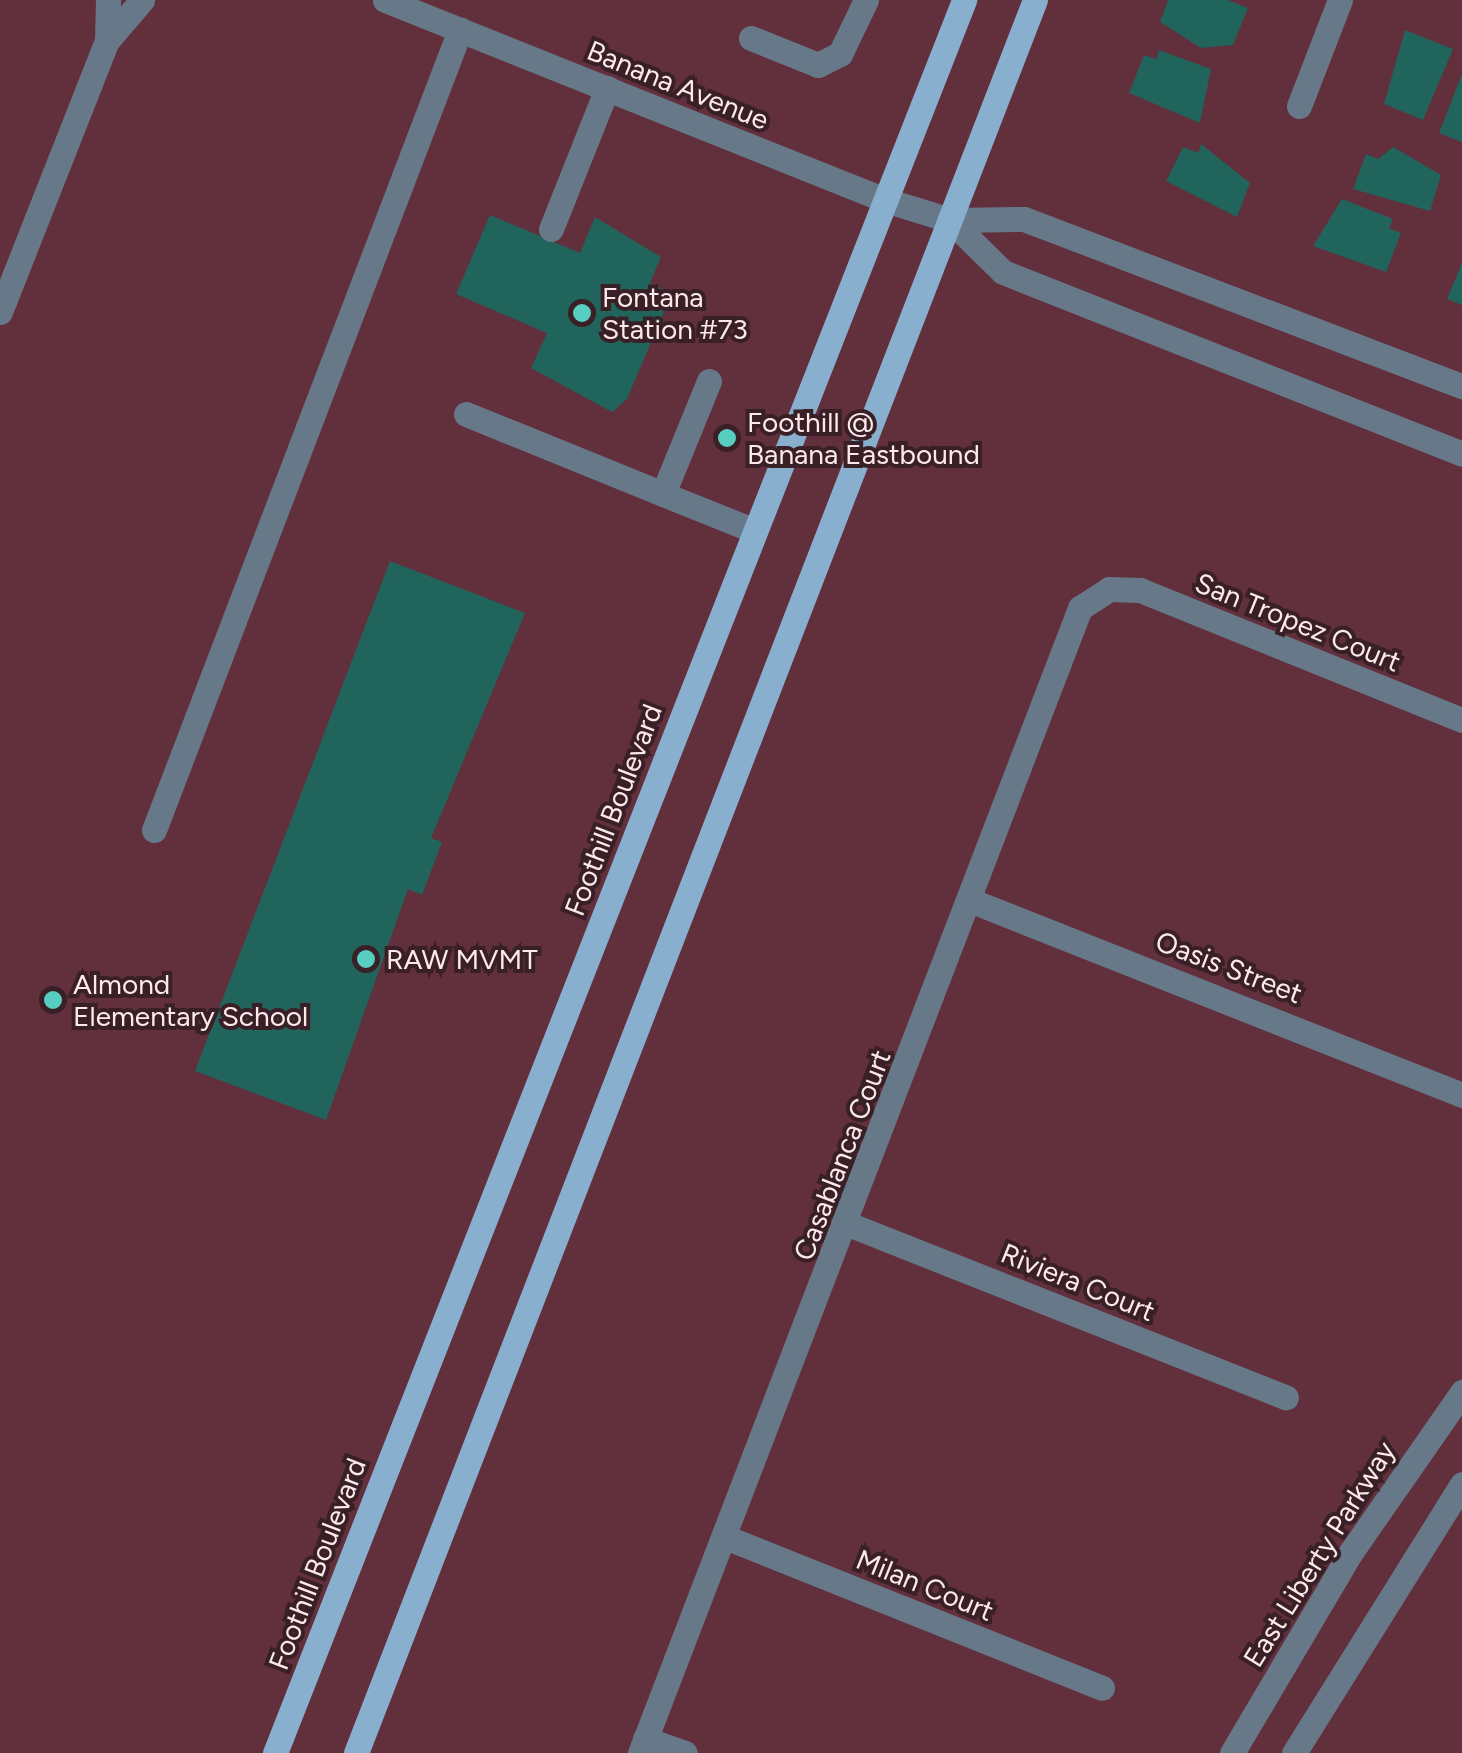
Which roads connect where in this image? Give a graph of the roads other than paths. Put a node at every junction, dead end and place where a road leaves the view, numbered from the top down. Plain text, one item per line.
1 (108, 0) edge
2 (142, 0) edge
3 (385, 0) edge
4 (866, 0) edge
5 (964, 0) edge
6 (1035, 0) edge
7 (1340, 0) edge
8 (460, 30) junction
9 (751, 38) dead end
10 (107, 41) junction
11 (607, 88) junction
12 (1298, 106) dead end
13 (885, 200) junction
14 (950, 220) junction
15 (551, 229) dead end
16 (0, 312) edge
17 (709, 382) dead end
18 (1462, 386) edge
19 (466, 414) dead end
20 (1462, 454) edge
21 (663, 494) junction
22 (755, 531) junction
23 (1109, 589) joint
24 (1462, 720) edge
25 (154, 830) dead end
26 (972, 901) junction
27 (1462, 1096) edge
28 (848, 1224) junction
29 (1462, 1392) edge
30 (1286, 1396) dead end
31 (1462, 1484) edge
32 (725, 1537) junction
33 (1102, 1688) dead end
34 (643, 1746) edge
35 (275, 1753) edge
36 (356, 1753) edge
37 (685, 1753) edge
38 (1232, 1753) edge
39 (1294, 1753) edge

1 - 10 street
2 - 10 street
3 - 8 street, Banana Avenue
4 - 9 street
5 - 13 main road, Foothill Boulevard
6 - 14 main road
7 - 12 street
8 - 11 street, Banana Avenue
8 - 25 street
10 - 16 street
11 - 13 street, Banana Avenue
11 - 15 street
13 - 14 street, Banana Avenue
13 - 22 main road, Foothill Boulevard
14 - 18 street, Banana Avenue
14 - 20 street, Banana Avenue
14 - 36 main road
17 - 21 street
19 - 21 street
21 - 22 street
22 - 35 main road, Foothill Boulevard
23 - 24 street, San Tropez Court
23 - 26 street, Casablanca Court
26 - 27 street, Oasis Street
26 - 28 street, Casablanca Court
28 - 30 street, Riviera Court
28 - 32 street, Casablanca Court
29 - 38 street, East Liberty Parkway
31 - 39 street
32 - 33 street, Milan Court
32 - 34 street, Casablanca Court
34 - 37 street

